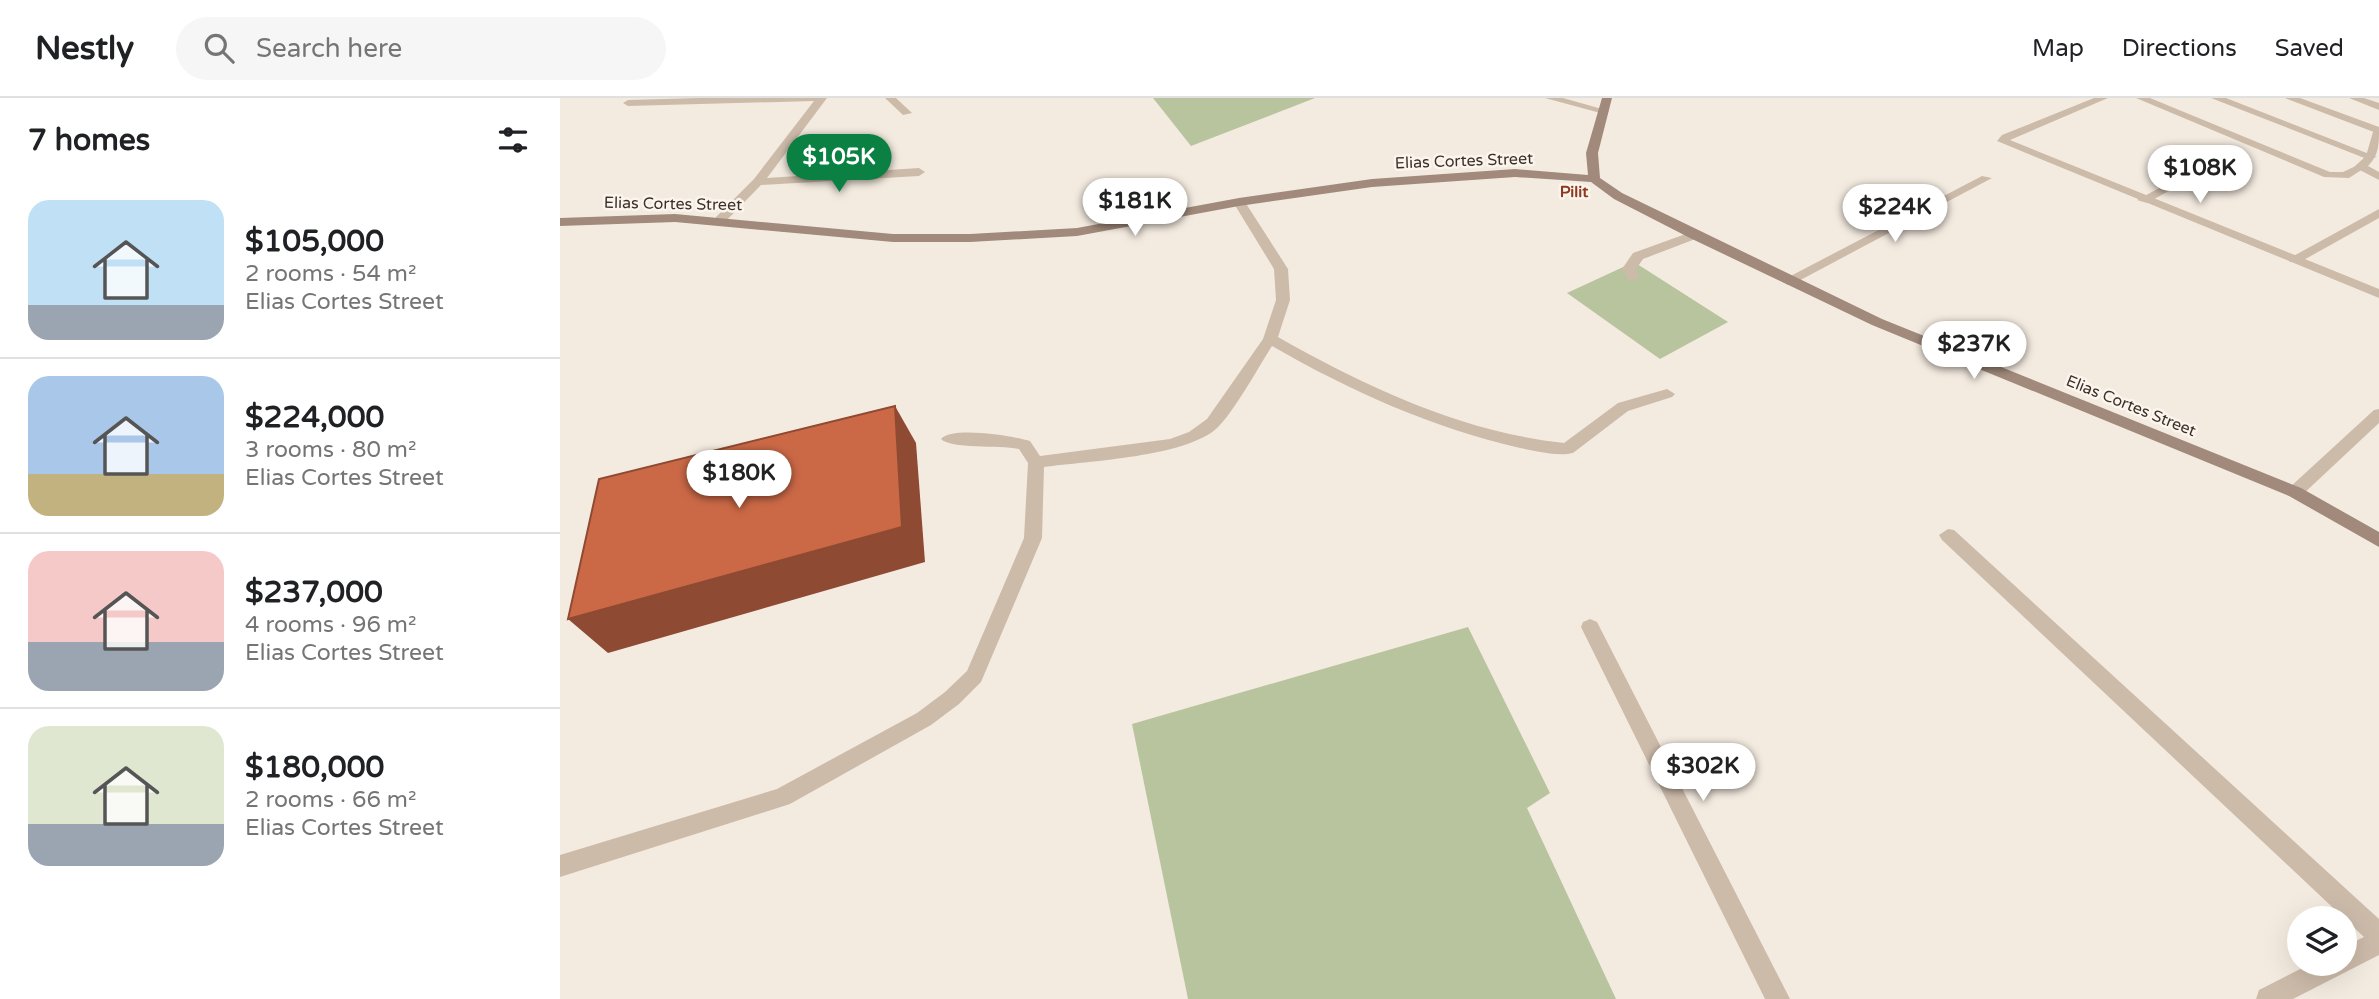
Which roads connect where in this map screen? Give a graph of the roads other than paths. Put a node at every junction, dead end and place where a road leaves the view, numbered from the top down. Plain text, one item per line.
1 (821, 98) edge
2 (890, 98) edge
3 (1550, 98) edge
4 (1607, 98) edge
5 (2103, 98) edge
6 (2141, 98) edge
7 (2216, 98) edge
8 (2290, 98) edge
9 (2354, 98) edge
10 (628, 103) dead end
11 (2379, 107) edge
12 (1604, 111) junction
13 (907, 113) dead end
14 (2379, 131) edge
15 (2371, 157) junction
16 (2217, 160) dead end
17 (2360, 167) junction
18 (919, 172) dead end
19 (2379, 176) edge
20 (1986, 178) dead end
21 (1594, 179) junction
22 (758, 182) junction
23 (2143, 200) junction
24 (1239, 202) junction
25 (2379, 213) edge
26 (720, 220) junction
27 (560, 222) edge
28 (1694, 235) junction
29 (2295, 259) junction
30 (1633, 277) dead end
31 (1788, 281) junction
32 (2379, 294) edge
33 (1269, 339) junction
34 (1667, 394) dead end
35 (2379, 414) edge
36 (949, 439) dead end
37 (1037, 462) junction
38 (2295, 492) junction
39 (1948, 535) dead end
40 (2379, 540) edge
41 (1590, 627) dead end
42 (560, 866) edge
43 (2379, 935) edge
44 (2379, 942) edge
45 (2357, 953) edge
46 (2313, 976) edge
47 (1778, 999) edge
48 (2268, 999) edge

1 - 10 street
1 - 22 street
2 - 13 street
3 - 12 street
4 - 12 street
5 - 23 street
6 - 17 street
7 - 15 street
8 - 14 street
9 - 11 street
12 - 21 street
14 - 15 street
15 - 17 street
16 - 23 street
17 - 19 street
18 - 22 street
20 - 31 street
21 - 24 street, Elias Cortes Street
21 - 28 street, Elias Cortes Street
22 - 26 street
23 - 29 street
24 - 26 street, Elias Cortes Street
24 - 33 street
25 - 29 street
26 - 27 street, Elias Cortes Street
28 - 30 street
28 - 31 street, Elias Cortes Street
29 - 32 street
31 - 38 street, Elias Cortes Street
33 - 34 street
33 - 37 street
35 - 38 street
36 - 37 street
37 - 42 street
38 - 40 street, Elias Cortes Street
39 - 43 street
41 - 47 street
44 - 45 street
46 - 48 street

